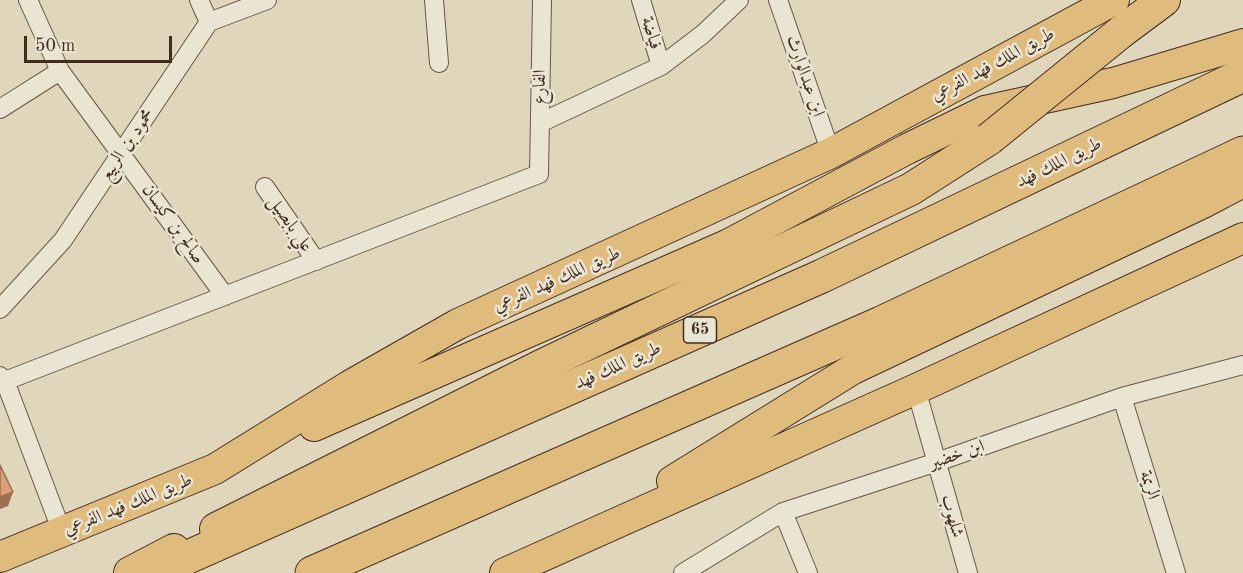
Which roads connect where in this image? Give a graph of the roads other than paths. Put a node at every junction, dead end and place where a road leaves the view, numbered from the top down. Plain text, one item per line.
1 (28, 0) edge
2 (199, 0) edge
3 (267, 0) edge
4 (434, 0) edge
5 (542, 0) edge
6 (641, 0) edge
7 (739, 0) edge
8 (778, 0) edge
9 (1114, 0) edge
10 (1164, 0) edge
11 (209, 22) junction
12 (1243, 44) edge
13 (439, 63) dead end
14 (661, 66) junction
15 (60, 71) junction
16 (1243, 75) edge
17 (0, 109) edge
18 (540, 123) junction
19 (122, 153) junction
20 (831, 153) junction
21 (1243, 153) edge
22 (1243, 182) edge
23 (265, 187) dead end
24 (1243, 238) edge
25 (316, 261) junction
26 (225, 296) junction
27 (0, 309) edge
28 (1243, 365) edge
29 (2, 379) edge
30 (916, 389) junction
31 (1122, 397) junction
32 (937, 462) junction
33 (215, 469) junction
34 (783, 512) junction
35 (62, 532) junction
36 (578, 540) junction
37 (0, 557) edge
38 (130, 573) edge
39 (152, 573) edge
40 (312, 573) edge
41 (505, 573) edge
42 (683, 573) edge
43 (808, 573) edge
44 (968, 573) edge
45 (1176, 573) edge

1 - 15 street, صالح بن كيسان
2 - 11 street
3 - 11 street
4 - 13 street
5 - 18 street, الفارع
6 - 14 street, فياضة
7 - 14 street
8 - 20 street, ابن عبدالوارث
9 - 20 main road, طريق الملك فهد الفرعي
10 - 38 highway, bridge
11 - 19 street, محمود بن الربيع
12 - 33 main road
14 - 18 street
15 - 17 street
15 - 19 street, صالح بن كيسان
16 - 39 highway, طريق الملك فهد / 65
18 - 25 street, الفارع
19 - 26 street, صالح بن كيسان
19 - 27 street, محمود بن الربيع
20 - 33 main road, طريق الملك فهد الفرعي
21 - 40 highway
22 - 36 main road
23 - 25 street, علي بابصيل
24 - 30 main road
25 - 26 street
26 - 29 street
28 - 31 street, ابن خضير
29 - 35 street
30 - 32 street, شلهوب
30 - 36 main road
31 - 32 street, ابن خضير
31 - 45 street, الريمة
32 - 34 street, ابن خضير
32 - 44 street, شلهوب
33 - 35 main road, طريق الملك فهد الفرعي
34 - 42 street, ابن خضير
34 - 43 street
35 - 37 main road, طريق الملك فهد الفرعي
36 - 41 main road

